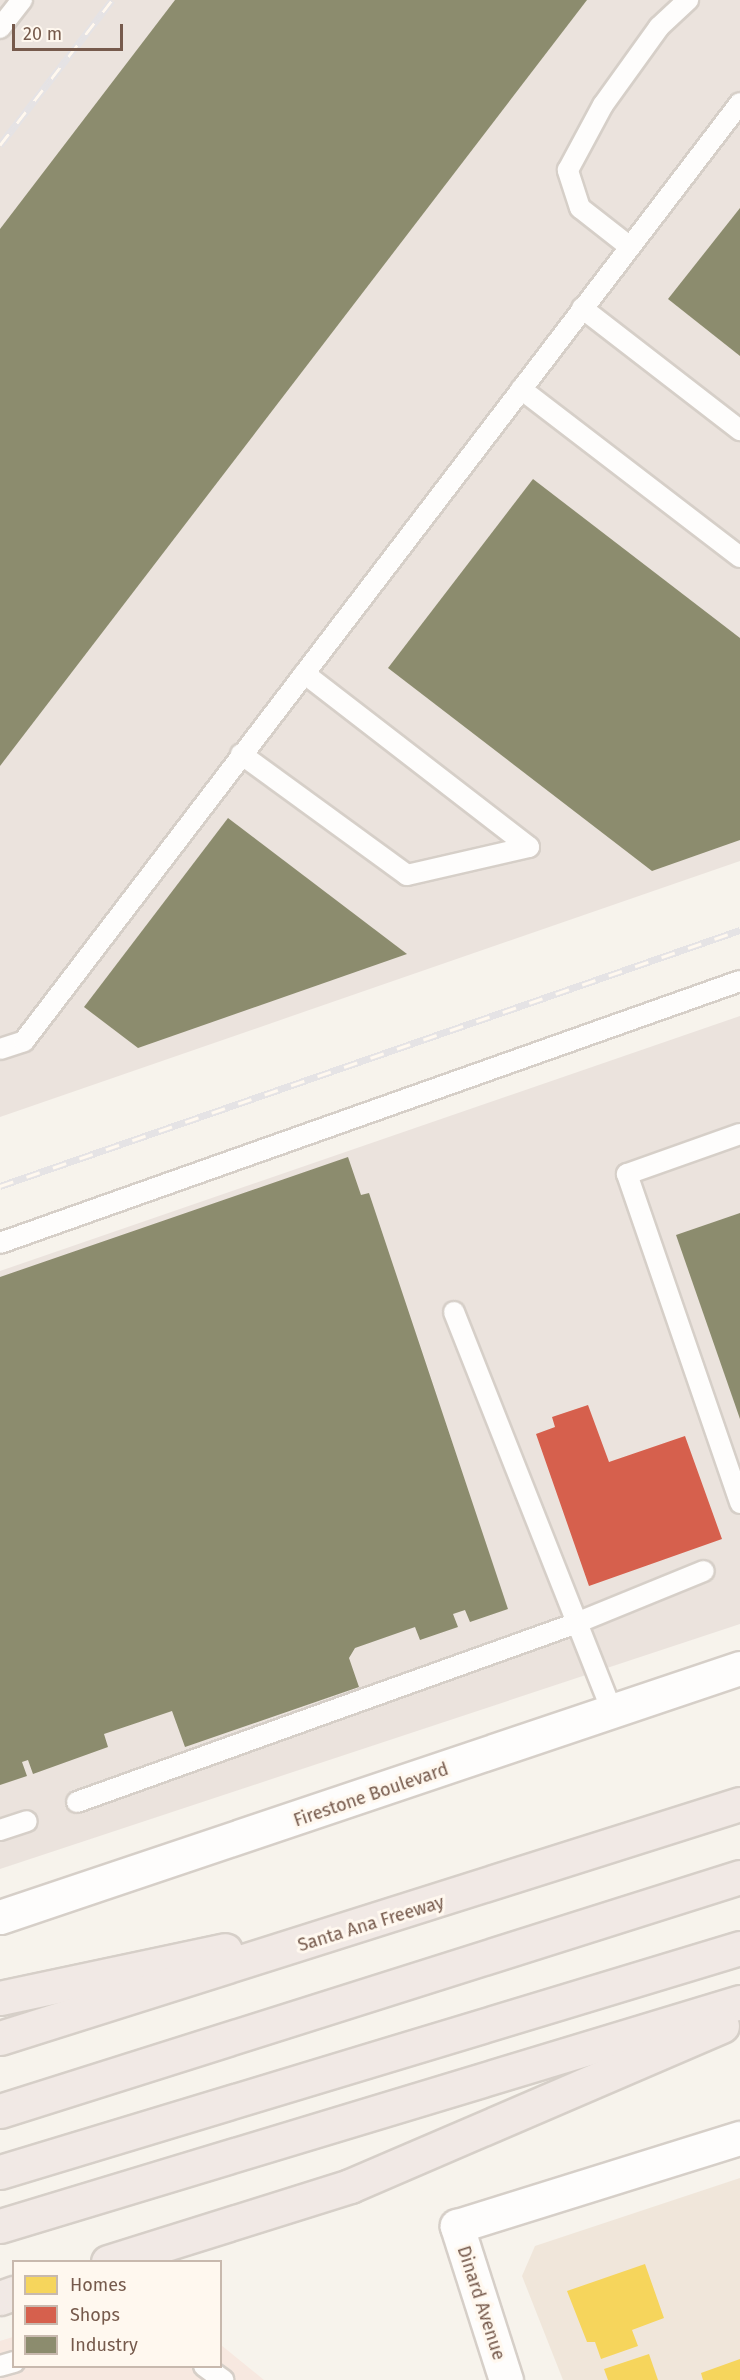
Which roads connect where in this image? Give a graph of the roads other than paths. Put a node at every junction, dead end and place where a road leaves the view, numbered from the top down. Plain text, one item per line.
1 (22, 0) edge
2 (688, 0) edge
3 (0, 28) edge
4 (740, 103) edge
5 (630, 247) junction
6 (582, 308) junction
7 (520, 389) junction
8 (740, 430) edge
9 (740, 558) edge
10 (304, 673) junction
11 (241, 754) junction
12 (740, 981) edge
13 (0, 1049) edge
14 (740, 1134) edge
15 (0, 1243) edge
16 (454, 1312) dead end
17 (740, 1503) edge
18 (704, 1571) dead end
19 (574, 1624) junction
20 (740, 1668) edge
21 (612, 1712) junction
22 (77, 1802) dead end
23 (740, 1804) edge
24 (27, 1821) dead end
25 (0, 1830) edge
26 (740, 1877) edge
27 (415, 1911) junction
28 (0, 1917) edge
29 (740, 1948) edge
30 (0, 1998) edge
31 (740, 2002) edge
32 (740, 2019) edge
33 (0, 2038) edge
34 (0, 2111) edge
35 (740, 2138) edge
36 (0, 2172) edge
37 (0, 2226) edge
38 (114, 2260) edge
39 (205, 2368) edge
40 (223, 2380) edge
41 (506, 2380) edge

1 - 3 lane
2 - 5 lane
4 - 5 lane
5 - 6 lane
6 - 7 lane
6 - 8 lane
7 - 9 lane
7 - 10 lane
10 - 11 lane
10 - 11 lane
11 - 13 lane
12 - 15 lane
14 - 17 lane
16 - 19 lane
18 - 19 lane
19 - 21 lane
19 - 22 lane
20 - 21 street, Firestone Boulevard
21 - 28 street, Firestone Boulevard
23 - 27 highway, Santa Ana Freeway
24 - 25 lane
26 - 34 highway
27 - 30 highway
27 - 33 highway, Santa Ana Freeway
29 - 36 highway
31 - 37 highway
32 - 38 highway
35 - 41 street, Dinard Avenue
39 - 40 lane

